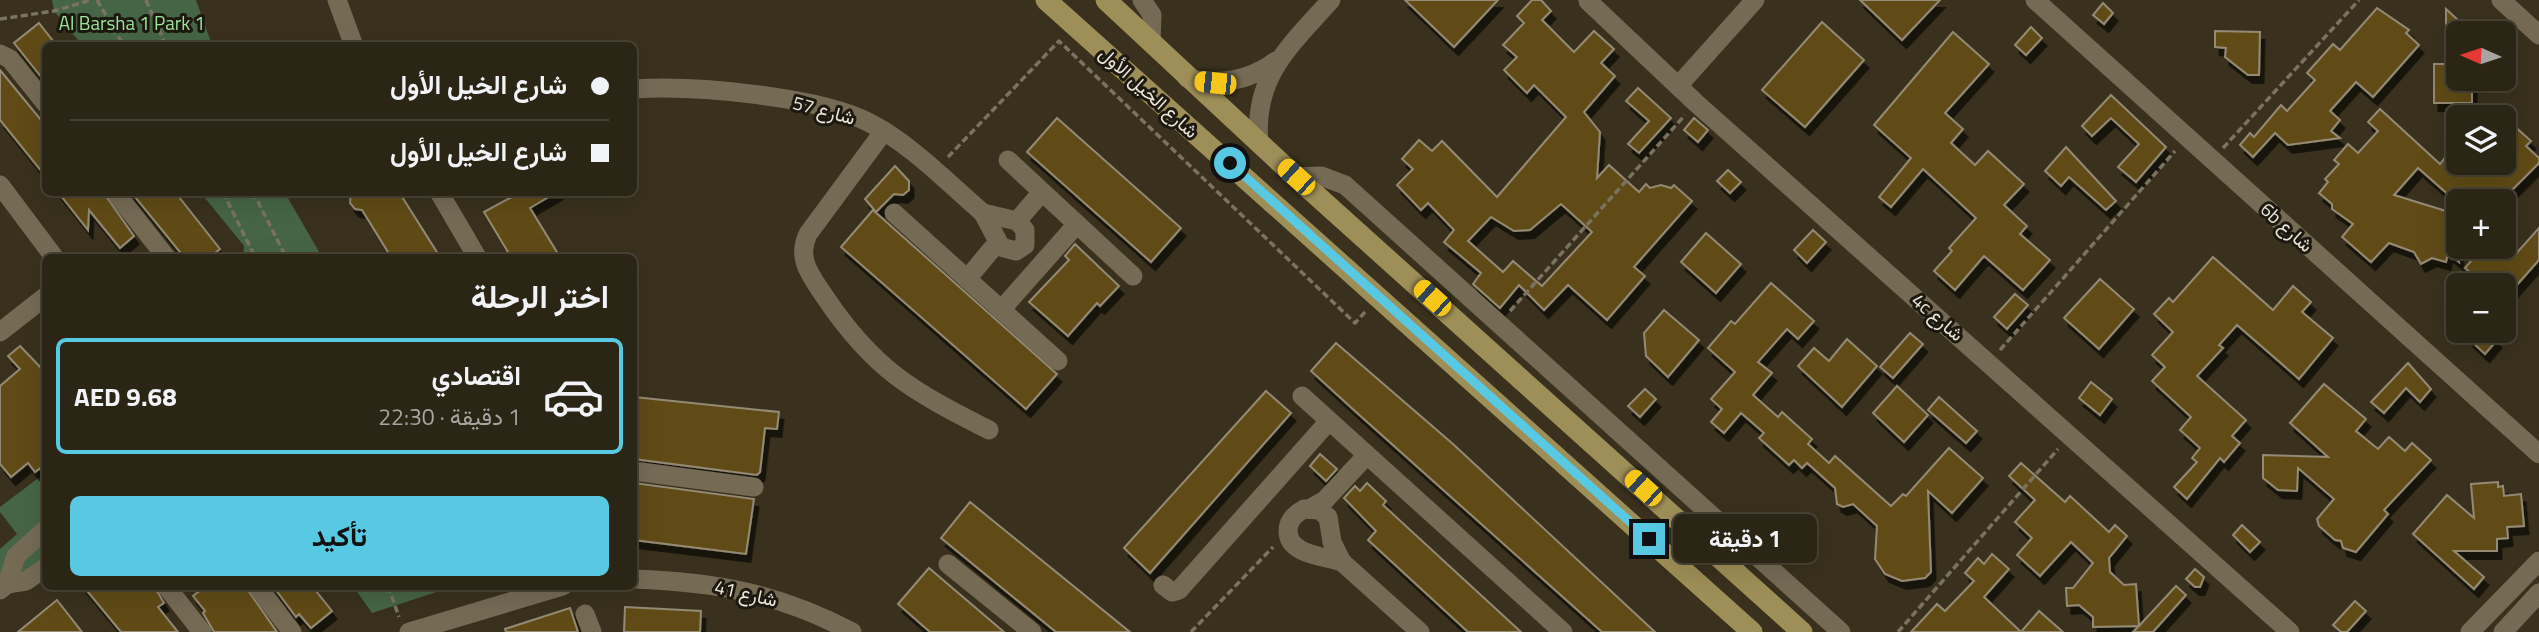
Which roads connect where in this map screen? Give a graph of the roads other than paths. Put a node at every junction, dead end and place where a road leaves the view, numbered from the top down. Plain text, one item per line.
1 (338, 0) edge
2 (1046, 0) edge
3 (1106, 0) edge
4 (1142, 0) edge
5 (1331, 0) edge
6 (1755, 0) edge
7 (2035, 0) edge
8 (2501, 0) edge
9 (1588, 1) edge
10 (2539, 35) edge
11 (353, 42) edge
12 (1151, 43) junction
13 (0, 54) edge
14 (1279, 58) junction
15 (1187, 78) junction
16 (1678, 86) junction
17 (637, 89) edge
18 (42, 99) edge
19 (884, 131) junction
20 (1259, 143) junction
21 (1008, 160) dead end
22 (1296, 177) junction
23 (0, 185) edge
24 (1042, 192) junction
25 (118, 196) edge
26 (441, 196) edge
27 (983, 213) junction
28 (894, 214) dead end
29 (1017, 221) junction
30 (1077, 224) junction
31 (997, 243) junction
32 (52, 254) edge
33 (164, 254) edge
34 (475, 254) edge
35 (1133, 276) dead end
36 (967, 279) junction
37 (42, 299) edge
38 (1002, 310) junction
39 (1402, 316) junction
40 (0, 332) edge
41 (1058, 361) dead end
42 (1523, 380) junction
43 (1302, 396) dead end
44 (1329, 421) junction
45 (989, 430) dead end
46 (2539, 454) edge
47 (1371, 459) junction
48 (637, 471) edge
49 (754, 487) dead end
50 (1309, 509) junction
51 (1328, 517) junction
52 (42, 532) edge
53 (42, 548) edge
54 (16, 556) junction
55 (2539, 561) edge
56 (1342, 562) junction
57 (948, 564) dead end
58 (42, 570) edge
59 (637, 579) edge
60 (1163, 584) dead end
61 (3, 587) edge
62 (169, 590) edge
63 (260, 590) edge
64 (548, 590) edge
65 (2539, 593) edge
66 (405, 626) edge
67 (1022, 629) edge
68 (202, 632) edge
69 (292, 632) edge
70 (852, 632) edge
71 (1420, 632) edge
72 (1563, 632) edge
73 (1752, 632) edge
74 (1802, 632) edge
75 (1841, 632) edge
76 (2290, 632) edge
77 (2470, 632) edge
78 (2503, 632) edge

1 - 11 street
2 - 39 main road, شارع الخيل الأول
3 - 12 main road, شارع الخيل الأول
4 - 12 street
5 - 14 street
6 - 16 street
7 - 46 street, 6b شارع
8 - 10 street
9 - 16 street, 4c شارع
12 - 15 main road, شارع الخيل الأول
13 - 18 street
14 - 15 street
14 - 20 street
15 - 20 main road, شارع الخيل الأول
16 - 76 street, 4c شارع
17 - 19 street, شارع 57
19 - 27 street, شارع 57
19 - 45 street
20 - 22 main road, شارع الخيل الأول
21 - 24 street
22 - 42 main road, شارع الخيل الأول
22 - 75 street
23 - 32 street
24 - 29 street
24 - 30 street
25 - 33 street
26 - 34 street
27 - 29 street
27 - 31 street
28 - 36 street
29 - 31 street
30 - 35 street
30 - 38 street
31 - 36 street
36 - 38 street
37 - 40 street
38 - 41 street
39 - 42 main road
39 - 73 main road, شارع الخيل الأول
42 - 74 main road, شارع الخيل الأول
43 - 44 street
44 - 47 street
44 - 60 street
47 - 50 street
47 - 51 street
47 - 72 street
48 - 49 street
50 - 51 street
50 - 56 street
51 - 56 street
52 - 54 street
53 - 54 street
54 - 61 street
55 - 77 street
56 - 71 street
57 - 67 street
58 - 61 street
59 - 70 street, شارع 41
62 - 68 street
63 - 69 street
64 - 66 street
65 - 78 street

